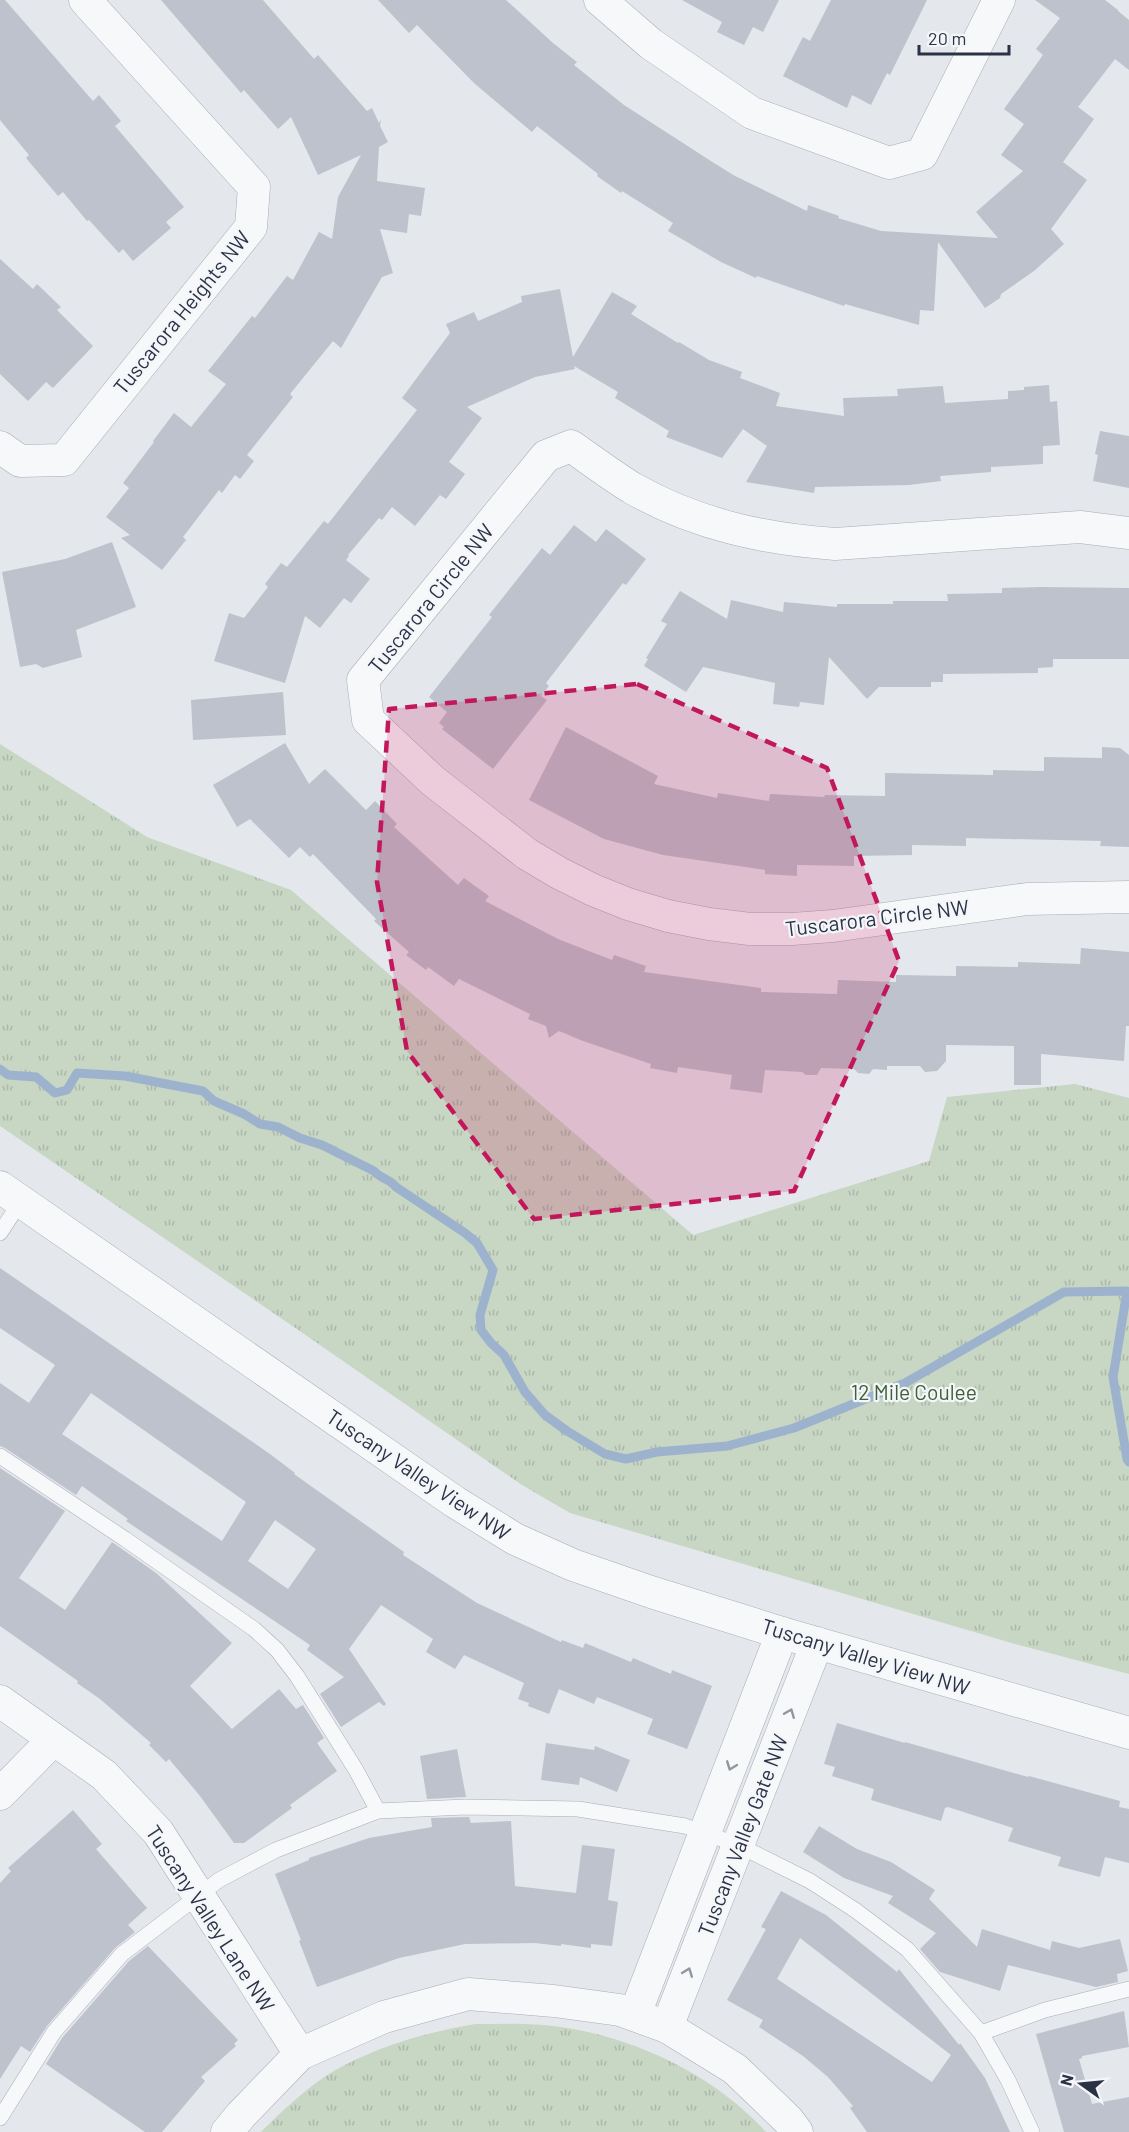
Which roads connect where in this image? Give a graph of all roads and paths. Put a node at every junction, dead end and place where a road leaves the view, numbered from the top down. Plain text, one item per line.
1 (85, 0) edge
2 (600, 0) edge
3 (999, 0) edge
4 (0, 447) edge
5 (1129, 533) edge
6 (1129, 897) edge
7 (10, 1194) edge
8 (0, 1233) edge
9 (0, 1456) edge
10 (782, 1633) junction
11 (818, 1643) junction
12 (0, 1701) edge
13 (1129, 1733) edge
14 (53, 1740) junction
15 (0, 1794) edge
16 (378, 1811) junction
17 (705, 1832) junction
18 (738, 1845) junction
19 (200, 1895) junction
20 (1129, 1989) edge
21 (635, 2014) junction
22 (667, 2027) junction
23 (981, 2033) junction
24 (300, 2054) junction
25 (0, 2118) edge
26 (228, 2132) edge
27 (797, 2132) edge
28 (1032, 2132) edge

1 - 4 street, Tuscarora Heights NW
2 - 3 street
5 - 6 street, Tuscarora Circle NW
7 - 8 lane
7 - 10 street, Tuscany Valley View NW
9 - 16 lane
10 - 11 street, Tuscany Valley View NW
10 -> 17 street, Tuscany Valley Gate NW
11 - 13 street, Tuscany Valley View NW
18 -> 11 street, Tuscany Valley Gate NW
12 - 14 street, Tuscany Valley Lane NW
14 - 15 street
14 - 19 street, Tuscany Valley Lane NW
16 - 17 lane
16 - 19 lane
17 - 18 lane
17 - 21 street, Tuscany Valley Gate NW
22 -> 18 street, Tuscany Valley Gate NW
18 - 23 lane
19 - 24 street, Tuscany Valley Lane NW
19 - 25 lane
20 - 23 lane
21 - 22 street
21 - 24 street
22 - 27 street
23 - 28 lane
24 - 26 street

